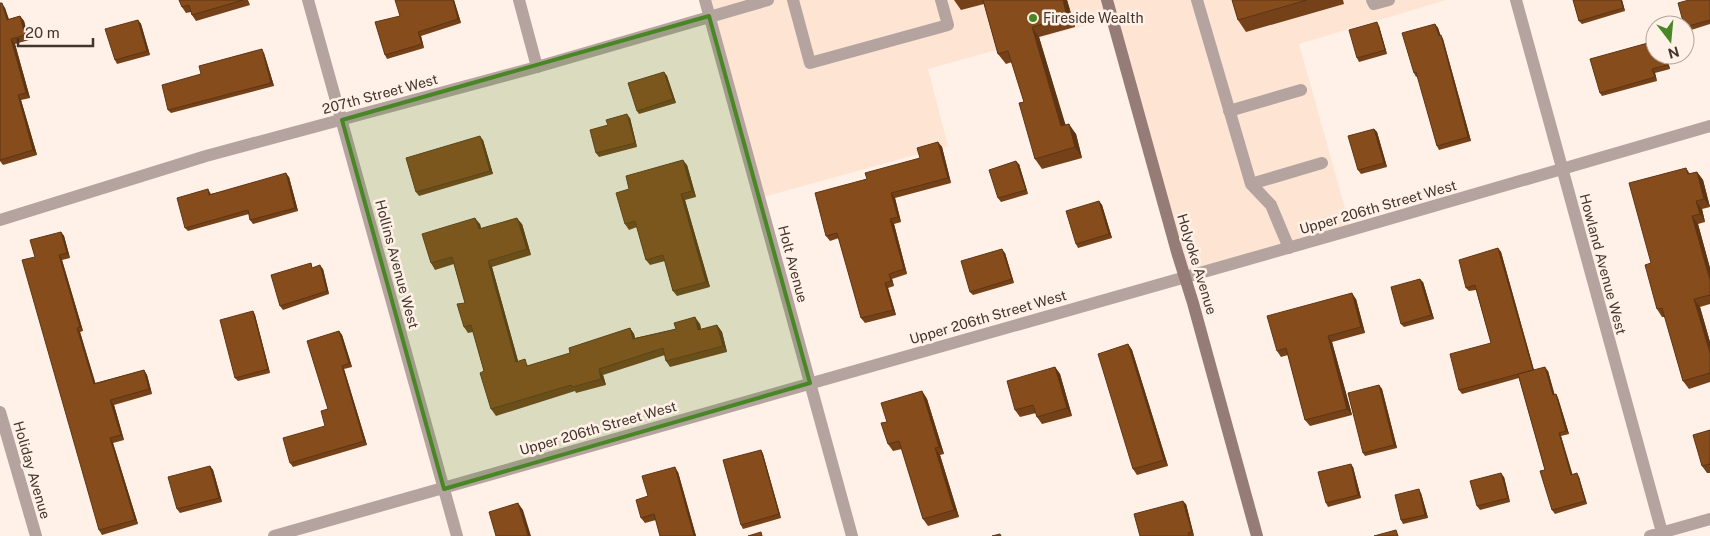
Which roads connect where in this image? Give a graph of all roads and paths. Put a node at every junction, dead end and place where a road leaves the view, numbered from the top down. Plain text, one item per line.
1 (308, 0) edge
2 (520, 0) edge
3 (705, 0) edge
4 (768, 0) edge
5 (793, 0) edge
6 (941, 0) edge
7 (1107, 0) edge
8 (1197, 0) edge
9 (1372, 0) edge
10 (1389, 0) edge
11 (1516, 0) edge
12 (709, 16) junction
13 (537, 67) junction
14 (1301, 90) dead end
15 (1229, 111) junction
16 (342, 120) junction
17 (1710, 126) edge
18 (1322, 163) dead end
19 (1561, 169) junction
20 (1251, 184) junction
21 (0, 220) edge
22 (1289, 248) junction
23 (1184, 277) junction
24 (810, 383) junction
25 (0, 412) edge
26 (444, 489) junction
27 (1710, 519) edge
28 (1658, 535) edge
29 (36, 536) edge
30 (274, 536) edge
31 (457, 536) edge
32 (852, 536) edge
33 (1257, 536) edge

1 - 16 street, Hollins Avenue West
2 - 13 street
3 - 12 street, Holt Avenue
4 - 12 street, 207th Street West
5 - 6 street
7 - 23 street, Holyoke Avenue
8 - 15 street
9 - 10 street
11 - 19 street, Howland Avenue West
12 - 13 street, 207th Street West
12 - 24 street, Holt Avenue
13 - 16 street, 207th Street West
14 - 15 street
15 - 20 street
16 - 21 street, 207th Street West
16 - 26 street, Hollins Avenue West
17 - 19 street, Upper 206th Street West
18 - 20 street
19 - 22 street, Upper 206th Street West
19 - 28 street, Howland Avenue West
20 - 22 street
22 - 23 street, Upper 206th Street West
23 - 24 street, Upper 206th Street West
23 - 33 street, Holyoke Avenue
24 - 26 street, Upper 206th Street West
24 - 32 street, Holt Avenue
25 - 29 street, Holiday Avenue
26 - 30 street, Upper 206th Street West
26 - 31 street, Hollins Avenue West
27 - 28 street

